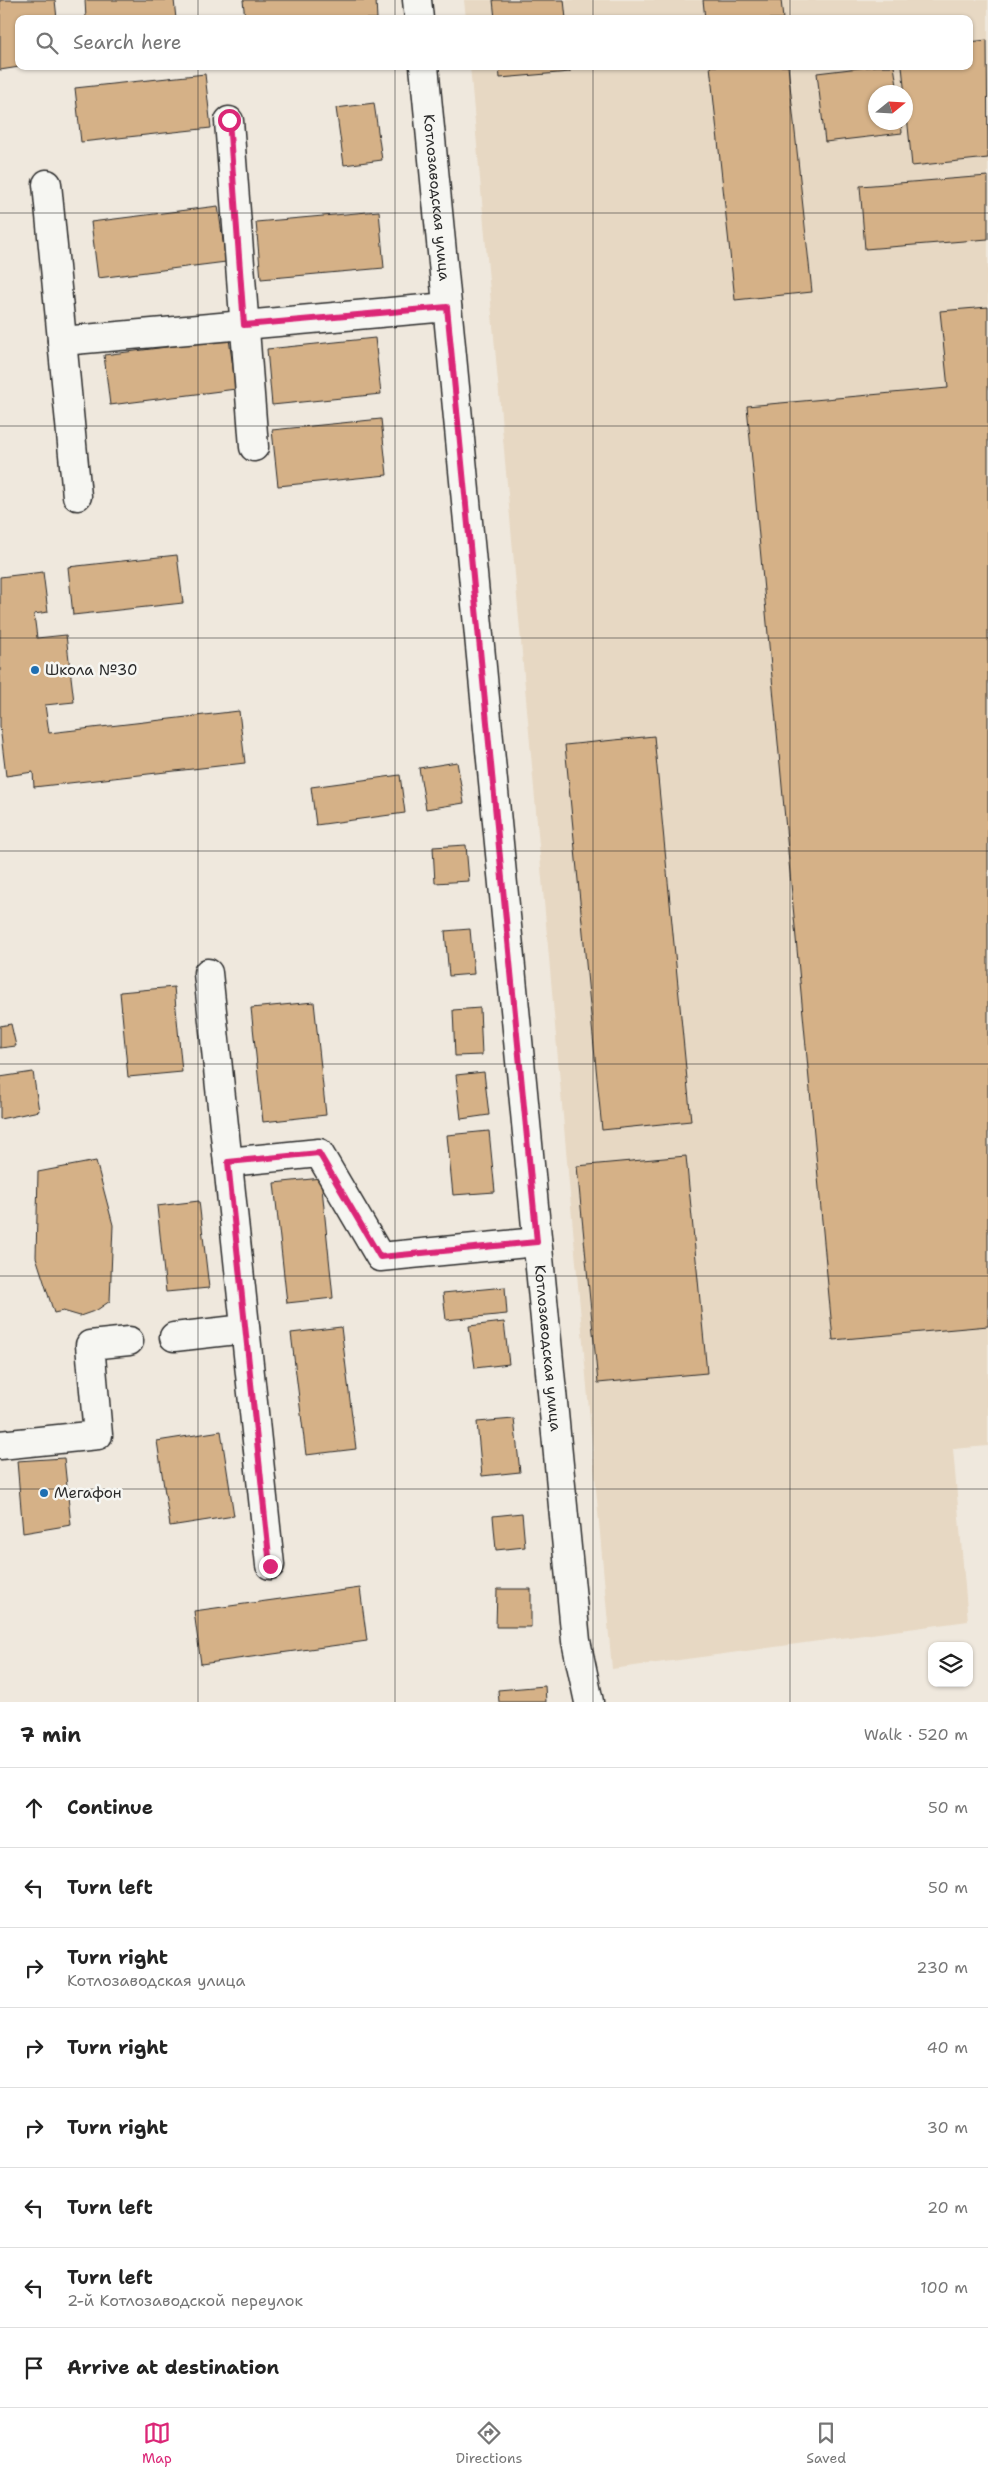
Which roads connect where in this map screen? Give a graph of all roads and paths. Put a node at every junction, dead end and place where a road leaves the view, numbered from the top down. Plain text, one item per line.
1 (417, 0) edge
2 (419, 15) edge
3 (424, 70) edge
4 (229, 120) dead end
5 (47, 184) dead end
6 (447, 307) junction
7 (244, 325) junction
8 (62, 341) junction
9 (254, 447) dead end
10 (77, 496) dead end
11 (208, 973) dead end
12 (228, 1162) junction
13 (537, 1242) junction
14 (245, 1329) junction
15 (174, 1337) dead end
16 (129, 1341) dead end
17 (0, 1445) edge
18 (270, 1566) dead end
19 (589, 1702) edge

1 - 2 street
3 - 6 street, Котлозаводская улица
4 - 7 street
5 - 8 street
6 - 7 street
6 - 13 street, Котлозаводская улица
7 - 8 street
7 - 9 street
8 - 10 street
11 - 12 street
12 - 13 street
12 - 14 street
13 - 19 street, Котлозаводская улица
14 - 15 street
14 - 18 street
16 - 17 street

